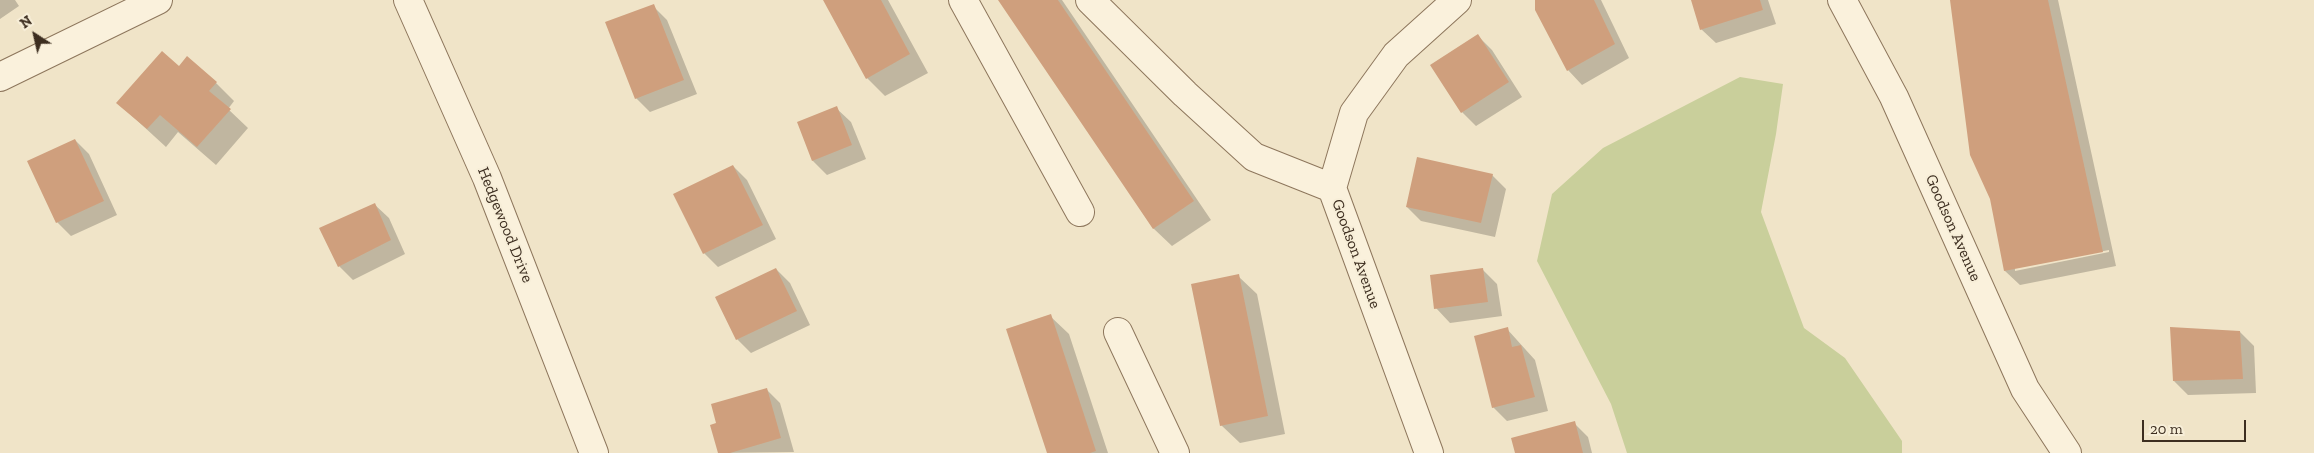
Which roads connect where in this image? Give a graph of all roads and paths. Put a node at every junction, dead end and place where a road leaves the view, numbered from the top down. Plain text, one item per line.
1 (158, 0) edge
2 (408, 0) edge
3 (963, 0) edge
4 (1090, 0) edge
5 (1457, 0) edge
6 (1842, 0) edge
7 (0, 77) edge
8 (1332, 188) junction
9 (1080, 212) dead end
10 (1118, 332) dead end
11 (594, 453) edge
12 (1175, 453) edge
13 (1429, 453) edge
14 (2067, 453) edge

1 - 7 street
2 - 11 street, Hedgewood Drive
3 - 9 street
4 - 8 street
5 - 8 street, Goodson Avenue
6 - 14 street, Goodson Avenue
8 - 13 street, Goodson Avenue
10 - 12 street

